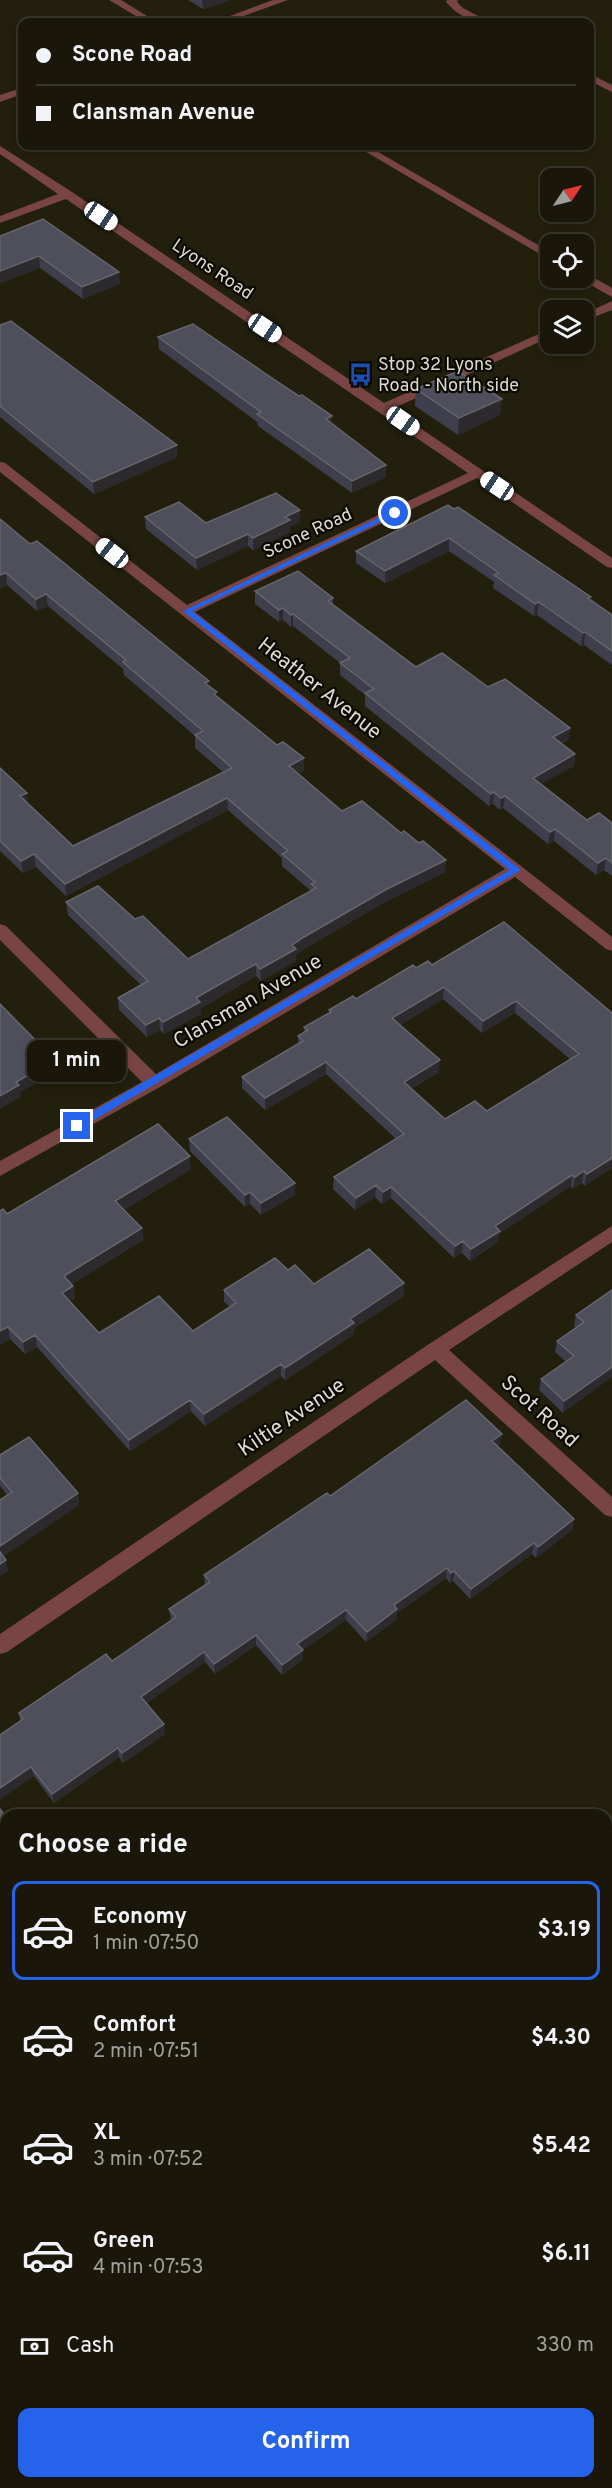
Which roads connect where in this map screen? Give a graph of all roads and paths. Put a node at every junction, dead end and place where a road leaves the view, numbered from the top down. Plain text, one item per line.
1 (114, 0) edge
2 (283, 0) edge
3 (452, 1) edge
4 (145, 18) edge
5 (231, 18) edge
6 (476, 18) edge
7 (594, 79) edge
8 (612, 89) edge
9 (18, 92) edge
10 (0, 99) edge
11 (0, 149) edge
12 (368, 150) edge
13 (68, 194) junction
14 (0, 220) edge
15 (540, 251) edge
16 (594, 282) edge
17 (612, 293) edge
18 (612, 305) edge
19 (594, 313) edge
20 (540, 338) edge
21 (384, 408) junction
22 (0, 466) edge
23 (478, 473) junction
24 (612, 564) edge
25 (186, 611) junction
26 (516, 870) junction
27 (0, 930) edge
28 (612, 945) edge
29 (154, 1083) junction
30 (0, 1169) edge
31 (612, 1233) edge
32 (436, 1349) junction
33 (612, 1509) edge
34 (0, 1645) edge

1 - 4 street
2 - 5 street
3 - 6 street
7 - 8 street
9 - 10 street
11 - 13 street, Lyons Road
12 - 15 street
13 - 14 street
13 - 21 street, Lyons Road
16 - 17 street
18 - 19 street
20 - 21 street
21 - 23 street, Lyons Road
22 - 25 street, Heather Avenue
23 - 24 street, Lyons Road
23 - 25 street, Scone Road
25 - 26 street, Heather Avenue
26 - 28 street, Heather Avenue
26 - 29 street, Clansman Avenue
27 - 29 street
29 - 30 street, Clansman Avenue
31 - 32 street, Kiltie Avenue
32 - 33 street, Scot Road
32 - 34 street, Kiltie Avenue

